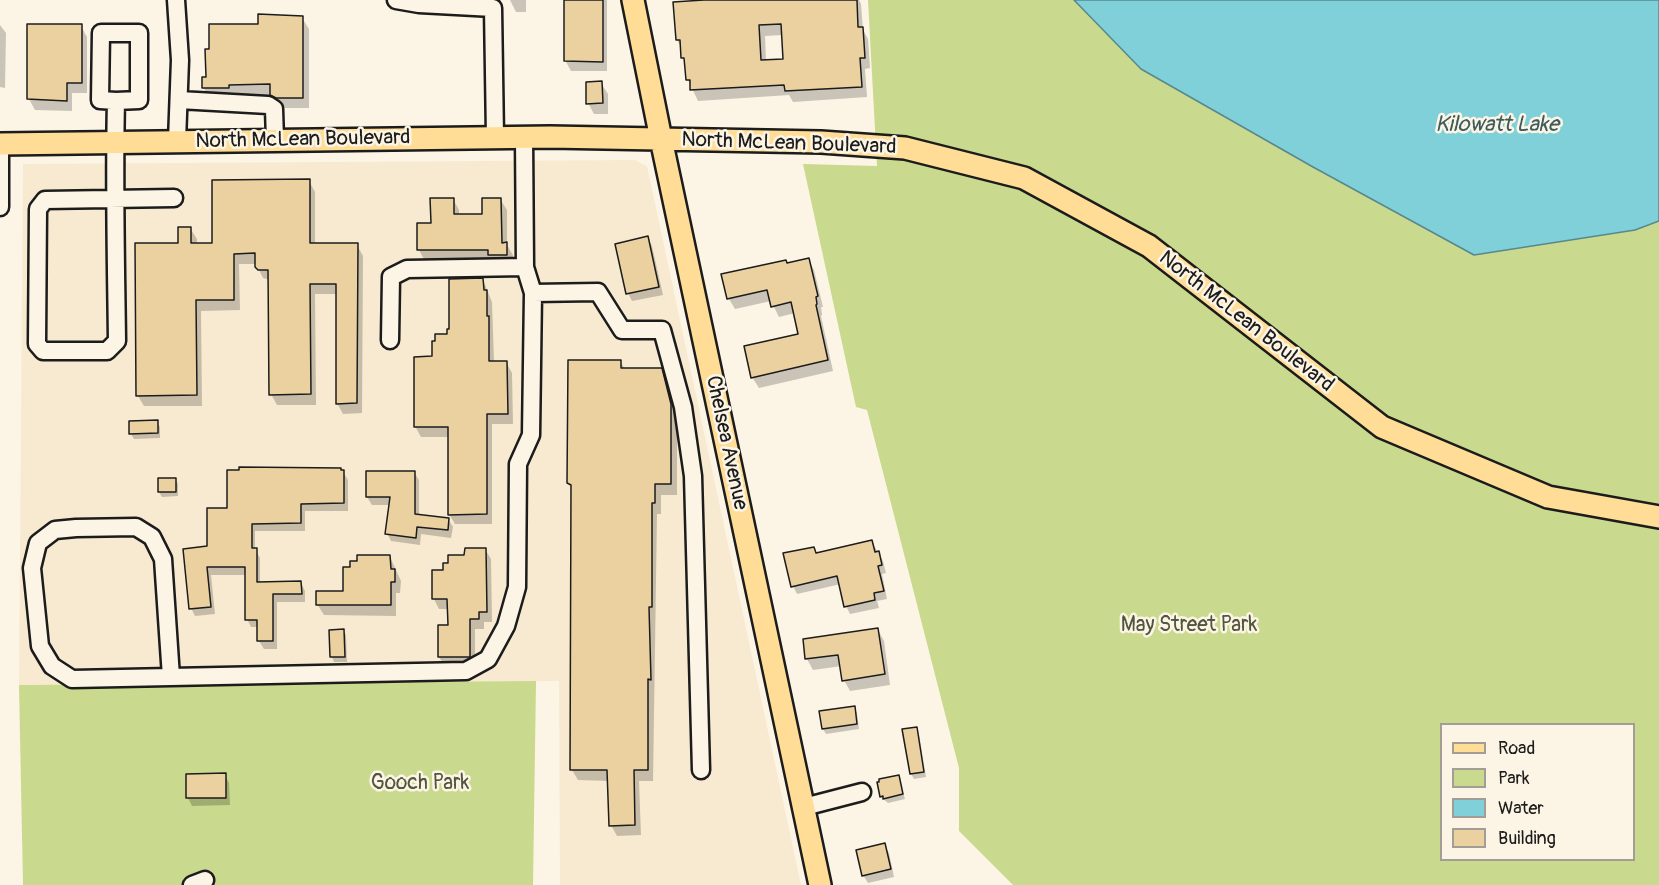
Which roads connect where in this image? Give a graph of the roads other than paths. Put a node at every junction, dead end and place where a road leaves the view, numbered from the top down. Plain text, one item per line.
1 (176, 0) edge
2 (396, 0) edge
3 (633, 0) edge
4 (179, 100) junction
5 (116, 101) junction
6 (495, 137) junction
7 (524, 137) junction
8 (661, 139) junction
9 (275, 140) junction
10 (177, 141) junction
11 (115, 142) junction
12 (0, 144) edge
13 (174, 198) dead end
14 (116, 199) junction
15 (0, 207) edge
16 (525, 267) junction
17 (533, 292) junction
18 (390, 340) dead end
19 (1659, 518) edge
20 (171, 677) junction
21 (701, 770) dead end
22 (862, 792) dead end
23 (804, 807) junction
24 (820, 885) edge

1 - 4 street
2 - 6 street
3 - 8 main road, Chelsea Avenue
4 - 9 street
4 - 10 street
5 - 5 street
5 - 11 street
6 - 7 main road, North McLean Boulevard
6 - 9 main road, North McLean Boulevard
7 - 8 main road, North McLean Boulevard
7 - 16 street
8 - 19 main road, North McLean Boulevard
8 - 23 main road, Chelsea Avenue
9 - 10 main road, North McLean Boulevard
10 - 11 main road, North McLean Boulevard
11 - 12 main road, North McLean Boulevard
11 - 14 street
12 - 15 street
13 - 14 street
14 - 14 street
16 - 17 street
16 - 18 street
17 - 20 street
17 - 21 street
20 - 20 street
22 - 23 street
23 - 24 main road, Chelsea Avenue

